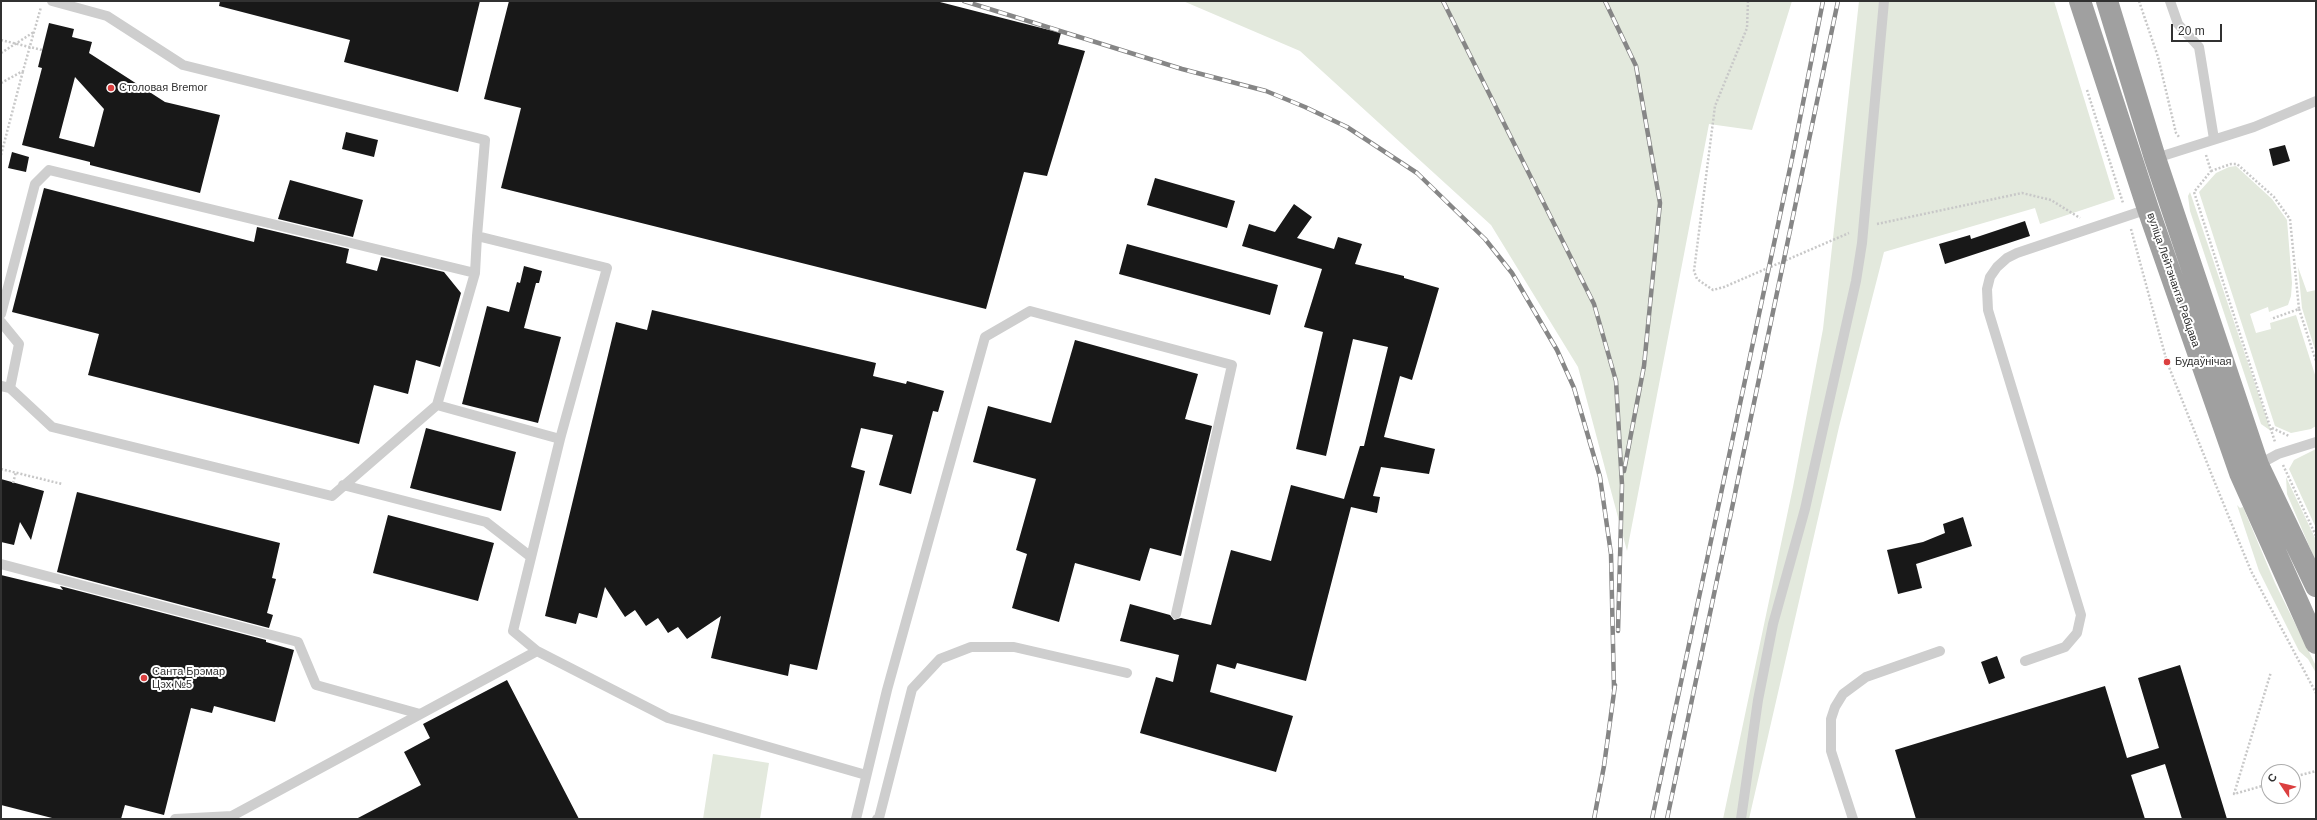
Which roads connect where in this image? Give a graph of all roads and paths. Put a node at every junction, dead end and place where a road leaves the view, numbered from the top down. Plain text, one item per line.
1 (43, 1) edge
2 (52, 1) edge
3 (1748, 1) edge
4 (1884, 1) edge
5 (2080, 1) edge
6 (2107, 1) edge
7 (2139, 1) edge
8 (2170, 1) edge
9 (34, 32) junction
10 (1, 40) edge
11 (16, 44) junction
12 (30, 47) junction
13 (42, 50) dead end
14 (1, 53) edge
15 (23, 71) junction
16 (1, 83) edge
17 (2085, 83) dead end
18 (2316, 101) edge
19 (2214, 139) junction
20 (2188, 146) junction
21 (1, 155) edge
22 (2155, 158) junction
23 (2133, 164) junction
24 (2211, 171) junction
25 (2148, 209) junction
26 (2128, 216) junction
27 (1862, 227) junction
28 (2094, 228) junction
29 (477, 236) junction
30 (475, 273) junction
31 (2299, 309) junction
32 (1, 314) edge
33 (2271, 319) dead end
34 (1, 322) edge
35 (2316, 361) edge
36 (5, 387) edge
37 (437, 405) junction
38 (2272, 428) junction
39 (2296, 435) dead end
40 (560, 439) junction
41 (2316, 442) edge
42 (2278, 454) junction
43 (1, 468) edge
44 (2249, 469) junction
45 (16, 472) junction
46 (13, 483) dead end
47 (62, 484) dead end
48 (343, 485) junction
49 (2316, 536) edge
50 (531, 557) junction
51 (1, 564) edge
52 (2316, 586) edge
53 (1176, 614) dead end
54 (2316, 643) edge
55 (537, 651) junction
56 (1940, 651) dead end
57 (2025, 661) dead end
58 (2271, 672) dead end
59 (1127, 673) dead end
60 (2316, 693) edge
61 (420, 714) junction
62 (2316, 771) edge
63 (866, 775) junction
64 (2301, 775) edge
65 (2261, 786) edge
66 (174, 819) edge
67 (856, 819) edge
68 (877, 819) edge
69 (1741, 819) edge
70 (1853, 819) edge

1 - 9 path
2 - 29 lane
3 - 27 path
4 - 27 lane
5 - 23 highway, вуліца Лейтэнанта Рабцава
6 - 22 highway, вуліца Лейтэнанта Рабцава
7 - 20 path
8 - 19 lane
9 - 11 path
9 - 12 path
10 - 11 path
11 - 12 path
11 - 14 path
12 - 13 path
12 - 15 path
15 - 16 path
15 - 21 path
17 - 26 path
18 - 19 lane
19 - 20 lane
20 - 22 lane
20 - 24 path
22 - 23 lane
22 - 44 highway, вуліца Лейтэнанта Рабцава
23 - 25 highway, вуліца Лейтэнанта Рабцава
24 - 31 path
24 - 38 path
25 - 26 lane
25 - 44 highway, вуліца Лейтэнанта Рабцава
26 - 28 lane
26 - 60 path
27 - 28 path
27 - 69 lane
28 - 57 lane
29 - 30 lane
29 - 40 lane
30 - 32 lane
30 - 37 lane
31 - 33 path
31 - 35 path
34 - 36 lane
36 - 48 lane
37 - 40 lane
37 - 48 lane
38 - 39 path
38 - 42 path
40 - 50 lane
41 - 42 lane
42 - 44 lane
42 - 49 path
43 - 45 path
44 - 52 highway, вуліца Лейтэнанта Рабцава
44 - 54 highway, вуліца Лейтэнанта Рабцава
45 - 46 path
45 - 47 path
48 - 50 lane
50 - 55 lane
51 - 61 lane
53 - 63 lane
55 - 61 lane
55 - 63 lane
56 - 70 lane
58 - 65 path
59 - 68 lane
61 - 66 lane
62 - 64 path
63 - 67 lane

